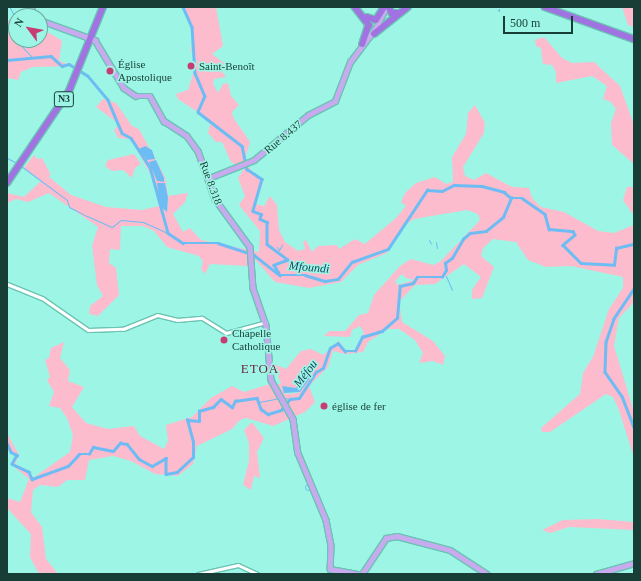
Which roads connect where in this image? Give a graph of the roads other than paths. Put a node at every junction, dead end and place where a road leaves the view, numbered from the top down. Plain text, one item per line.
1 (104, 7) edge
2 (356, 7) edge
3 (387, 7) edge
4 (407, 7) edge
5 (545, 7) edge
6 (551, 7) edge
7 (48, 23) edge
8 (374, 34) junction
9 (92, 38) junction
10 (634, 38) edge
11 (363, 44) junction
12 (342, 81) junction
13 (209, 178) junction
14 (7, 183) edge
15 (7, 284) edge
16 (266, 322) junction
17 (634, 563) edge
18 (330, 569) junction
19 (198, 574) edge
20 (257, 574) edge
21 (328, 574) edge
22 (359, 574) edge
23 (362, 574) edge
24 (487, 574) edge
25 (596, 574) edge

1 - 9 highway, N3
2 - 3 highway
2 - 11 highway
3 - 4 highway
3 - 8 main road, Rue 8.437
3 - 11 main road, Rue 8.437
4 - 8 highway
5 - 10 highway
6 - 10 highway
7 - 9 main road
8 - 12 main road, Rue 8.437
9 - 13 main road, Rue 8.318
9 - 14 highway, N3
11 - 12 main road, Rue 8.437
12 - 13 main road, Rue 8.437
13 - 16 main road, Rue 8.318
15 - 16 street
16 - 18 main road, Rue 8.318
17 - 25 main road
18 - 21 street
18 - 22 main road
19 - 20 street
23 - 24 main road

